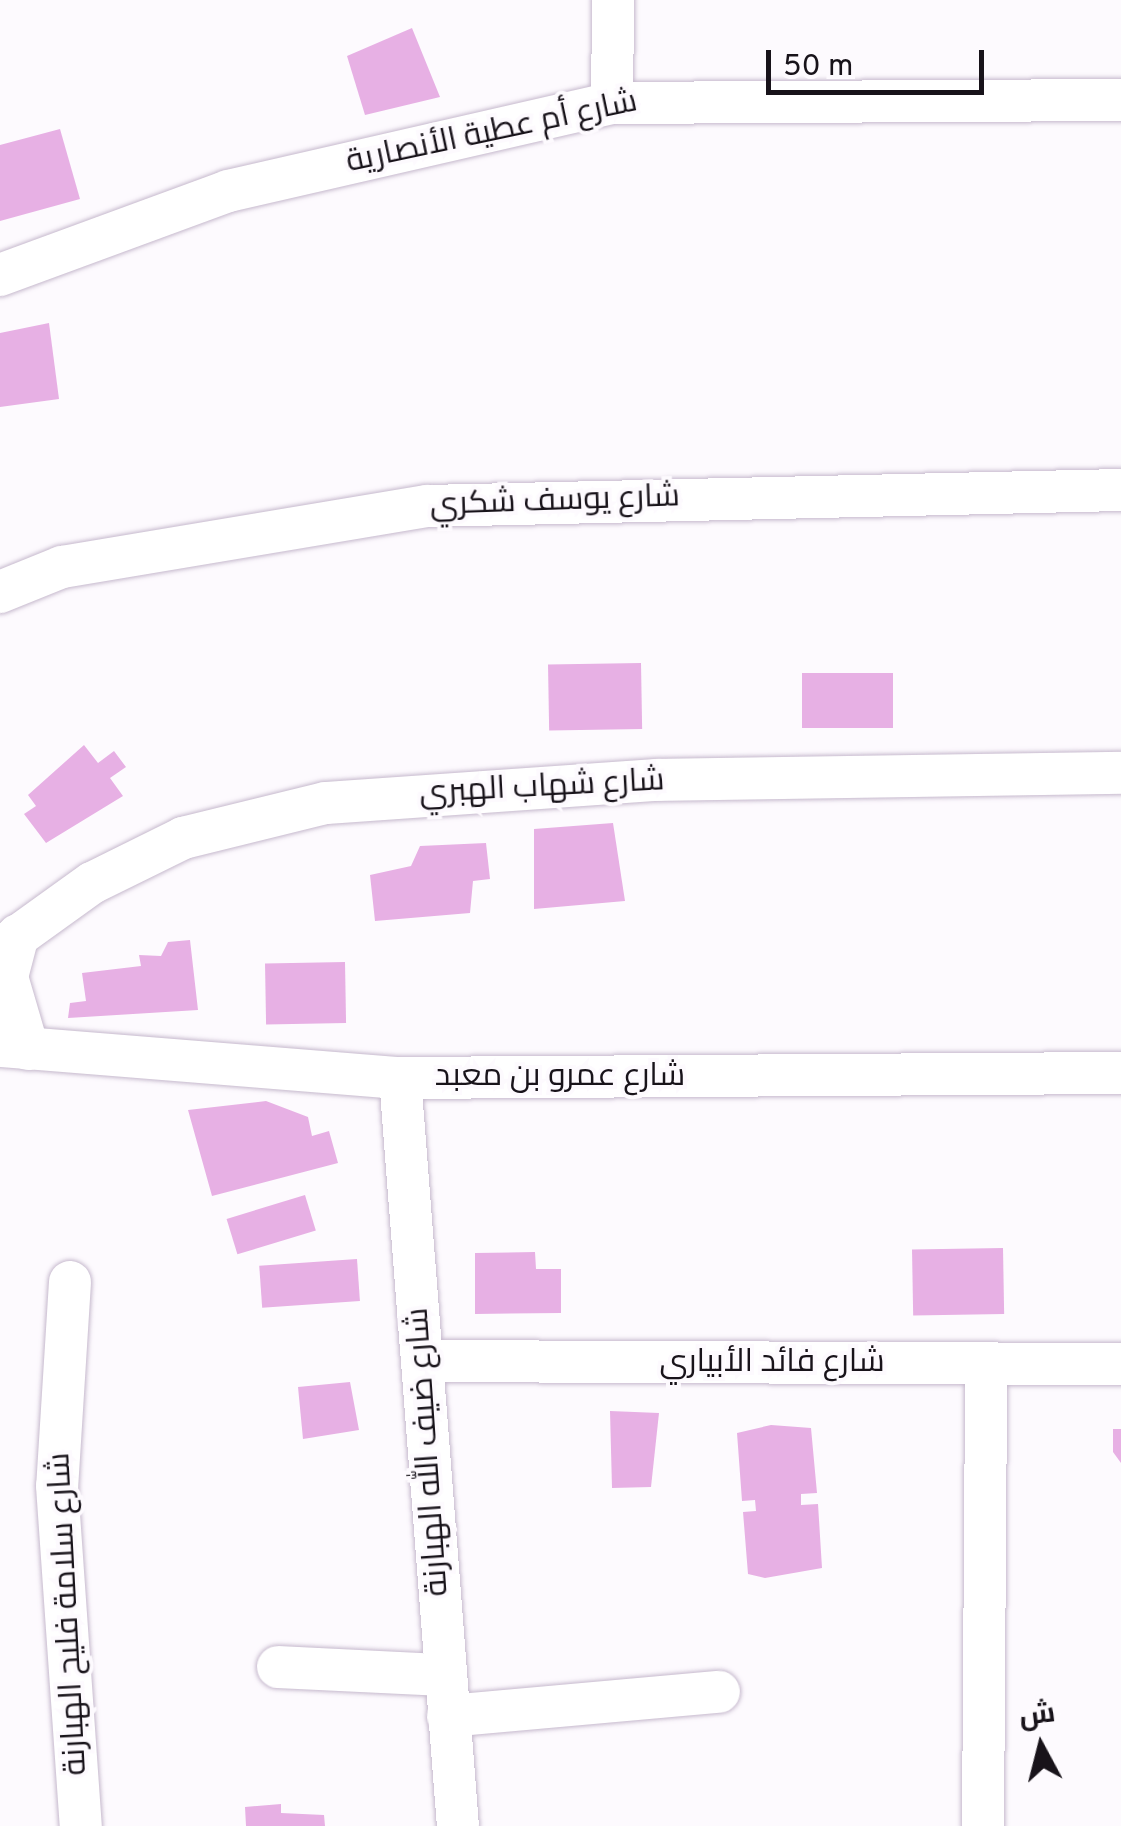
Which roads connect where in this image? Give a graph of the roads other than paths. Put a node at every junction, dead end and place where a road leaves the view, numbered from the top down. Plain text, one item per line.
1 (613, 0) edge
2 (1121, 100) edge
3 (612, 103) junction
4 (0, 275) edge
5 (1121, 490) edge
6 (0, 592) edge
7 (1121, 772) edge
8 (9, 942) edge
9 (14, 1048) edge
10 (1121, 1073) edge
11 (400, 1078) junction
12 (70, 1282) dead end
13 (423, 1361) junction
14 (986, 1364) junction
15 (1121, 1364) edge
16 (278, 1667) dead end
17 (719, 1692) dead end
18 (446, 1696) junction
19 (82, 1826) edge
20 (458, 1826) edge
21 (983, 1826) edge

1 - 3 street
2 - 3 street, شارع أم عطية الأنصارية
3 - 4 street, شارع أم عطية الأنصارية
5 - 6 street, شارع يوسف شكري
7 - 8 street, شارع شهاب الهبري
8 - 9 street
9 - 11 street, شارع عمرو بن معبد
10 - 11 street, شارع عمرو بن معبد
11 - 13 street, شارع ضيف الله الهبارنة
12 - 19 street, شارع سلامة فليح الهبارنة
13 - 14 street, شارع فائد الأبياري
13 - 18 street, شارع ضيف الله الهبارنة
14 - 15 street, شارع فائد الأبياري
14 - 21 street
16 - 18 street
17 - 18 street
18 - 20 street, شارع ضيف الله الهبارنة

